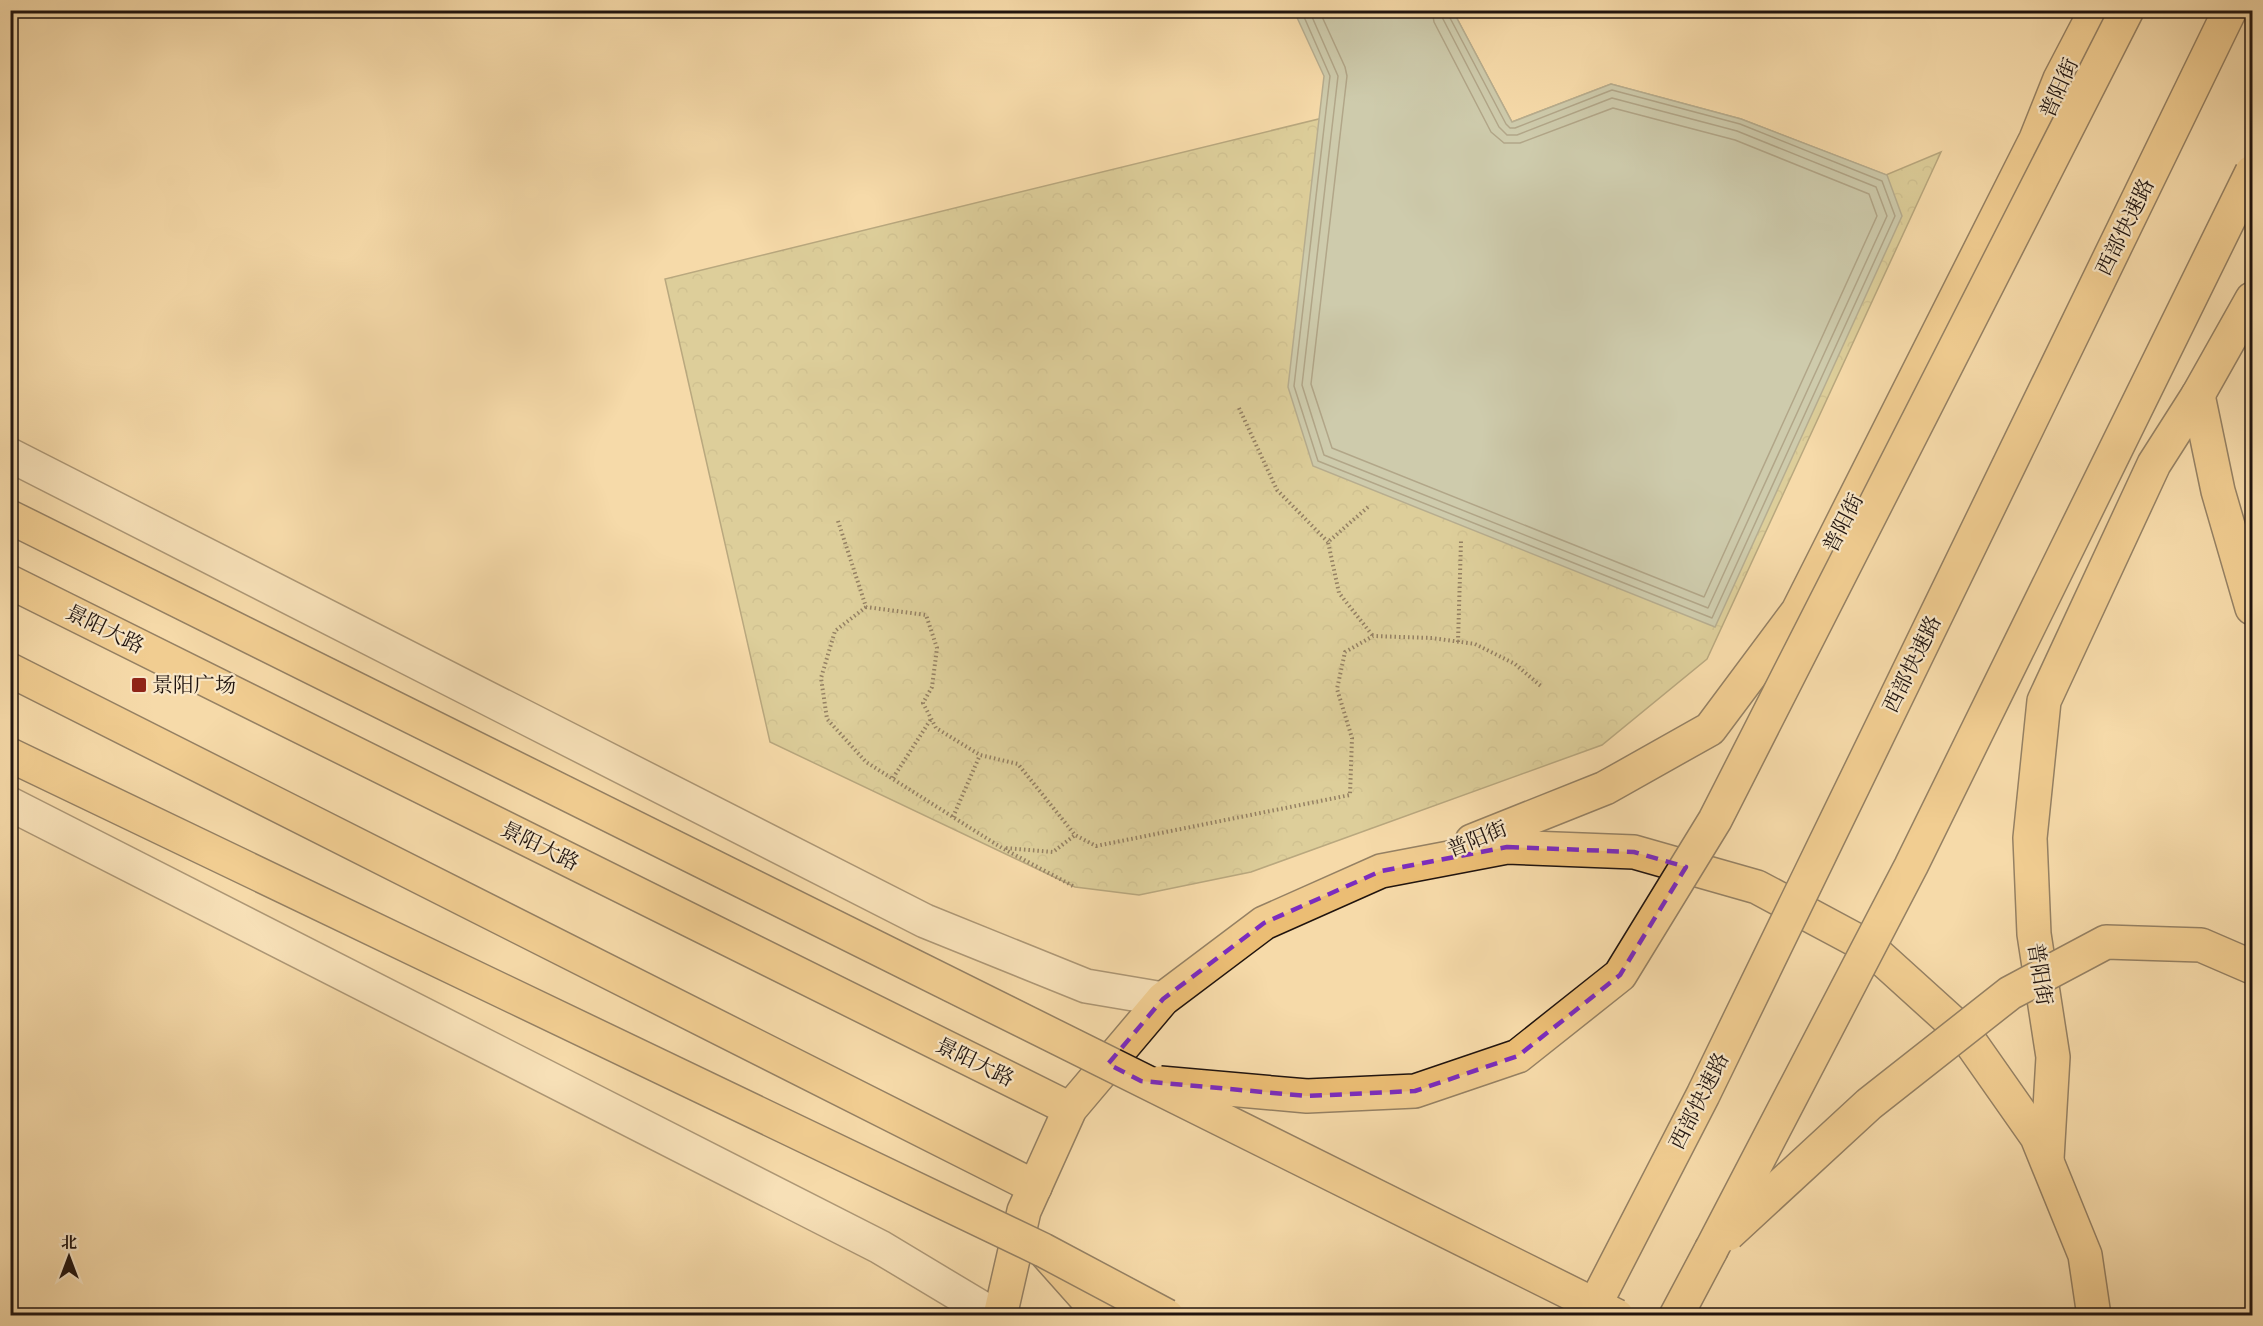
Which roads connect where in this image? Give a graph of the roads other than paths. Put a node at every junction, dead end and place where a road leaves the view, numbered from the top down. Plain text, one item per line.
1 (2096, 10) edge
2 (2127, 10) edge
3 (2230, 10) edge
4 (2253, 172) edge
5 (2253, 299) edge
6 (2198, 395) junction
7 (10, 455) edge
8 (10, 517) edge
9 (10, 582) edge
10 (2253, 608) edge
11 (10, 670) edge
12 (10, 755) edge
13 (10, 804) edge
14 (1414, 865) junction
15 (2253, 967) edge
16 (1163, 999) junction
17 (1142, 1081) junction
18 (1070, 1109) junction
19 (2047, 1160) junction
20 (1035, 1187) junction
21 (1043, 1250) junction
22 (1711, 1250) junction
23 (995, 1316) edge
24 (1000, 1316) edge
25 (1102, 1316) edge
26 (1167, 1316) edge
27 (1589, 1316) edge
28 (1617, 1316) edge
29 (1676, 1316) edge
30 (2094, 1316) edge

1 - 14 main road, 普阳街
2 - 17 main road, bridge
3 - 27 main road, 西部快速路, bridge
4 - 22 main road, bridge
5 - 6 main road, 普阳街
6 - 10 main road
6 - 19 main road, 普阳街
7 - 16 street
8 - 17 main road, bridge
9 - 18 main road, 景阳大路
11 - 20 main road
12 - 21 main road, bridge
13 - 23 street
14 - 16 main road
14 - 19 main road
15 - 22 main road, bridge
16 - 18 main road
17 - 28 main road, bridge
18 - 20 main road
19 - 30 main road
20 - 24 main road
21 - 25 main road
21 - 26 main road, bridge
22 - 29 main road

